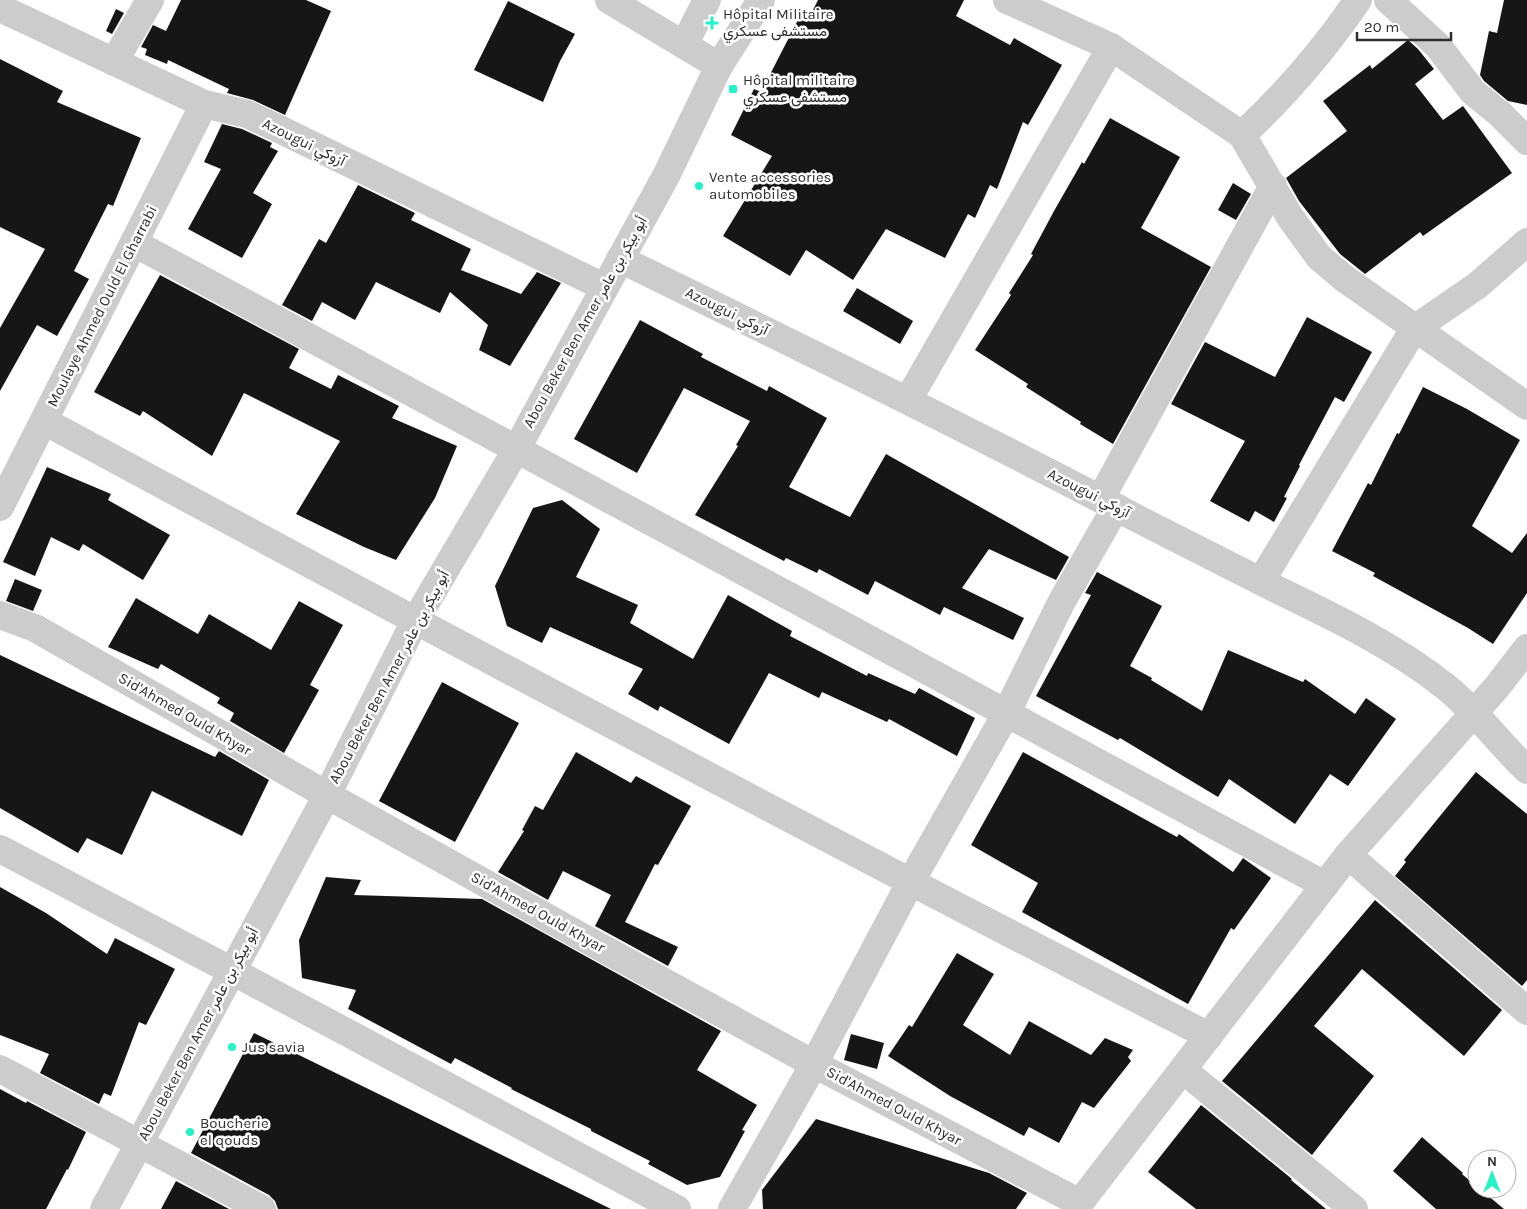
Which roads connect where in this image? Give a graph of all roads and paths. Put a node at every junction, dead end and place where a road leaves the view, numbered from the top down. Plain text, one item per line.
1 (150, 0) edge
2 (609, 0) edge
3 (707, 0) edge
4 (761, 0) edge
5 (1007, 0) edge
6 (1358, 0) edge
7 (1388, 0) edge
8 (0, 8) edge
9 (684, 45) junction
10 (1111, 47) junction
11 (114, 62) junction
12 (719, 66) junction
13 (204, 104) junction
14 (1242, 135) junction
15 (1527, 141) edge
16 (1273, 186) junction
17 (1527, 242) edge
18 (134, 243) junction
19 (620, 259) junction
20 (604, 287) junction
21 (1414, 329) junction
22 (908, 400) junction
23 (1527, 406) edge
24 (44, 422) junction
25 (516, 450) junction
26 (1108, 502) junction
27 (0, 507) edge
28 (1261, 582) junction
29 (0, 615) edge
30 (415, 621) junction
31 (1527, 648) edge
32 (1475, 712) junction
33 (1006, 714) junction
34 (1527, 770) edge
35 (328, 795) junction
36 (0, 849) edge
37 (1348, 855) junction
38 (910, 883) junction
39 (1325, 885) junction
40 (232, 971) junction
41 (1527, 1012) edge
42 (1209, 1036) junction
43 (814, 1064) junction
44 (0, 1069) edge
45 (1183, 1070) junction
46 (139, 1143) junction
47 (1077, 1206) edge
48 (104, 1209) edge
49 (262, 1209) edge
50 (677, 1209) edge
51 (732, 1209) edge
52 (1354, 1209) edge

1 - 11 street
2 - 9 street
3 - 9 street
4 - 12 street, Abou Beker Ben Amer أبو بيكر بن عامر
5 - 10 street
6 - 14 street
7 - 15 street
8 - 11 street, Azougui آزوكي
9 - 12 street
10 - 14 street
10 - 22 street
11 - 13 street, Azougui آزوكي
12 - 19 street, Abou Beker Ben Amer أبو بيكر بن عامر
13 - 18 street, Moulaye Ahmed Ould El Gharrabi
13 - 20 street, Azougui آزوكي
14 - 16 street
16 - 21 street
16 - 26 street
17 - 21 street
18 - 24 street, Moulaye Ahmed Ould El Gharrabi
18 - 25 street
19 - 20 street, Abou Beker Ben Amer أبو بيكر بن عامر
19 - 22 street, Azougui آزوكي
20 - 25 street, Abou Beker Ben Amer أبو بيكر بن عامر
21 - 23 street
21 - 28 street
22 - 26 street, Azougui آزوكي
24 - 27 street, Moulaye Ahmed Ould El Gharrabi
24 - 30 street
25 - 30 street, Abou Beker Ben Amer أبو بيكر بن عامر
25 - 33 street
26 - 28 street, Azougui آزوكي
26 - 33 street
28 - 32 street, Azougui آزوكي
29 - 35 street, Sid'Ahmed Ould Khyar
30 - 35 street, Abou Beker Ben Amer أبو بيكر بن عامر
30 - 38 street
31 - 32 street
32 - 34 street, Azougui آزوكي
32 - 37 street
33 - 38 street
33 - 39 street
35 - 40 street, Abou Beker Ben Amer أبو بيكر بن عامر
35 - 43 street, Sid'Ahmed Ould Khyar
36 - 40 street
37 - 39 street
37 - 41 street
38 - 42 street
38 - 43 street
39 - 42 street
40 - 46 street, Abou Beker Ben Amer أبو بيكر بن عامر
40 - 50 street
42 - 45 street
43 - 47 street, Sid'Ahmed Ould Khyar
43 - 51 street
44 - 46 street
45 - 47 street
45 - 52 street
46 - 48 street, Abou Beker Ben Amer أبو بيكر بن عامر
46 - 49 street

